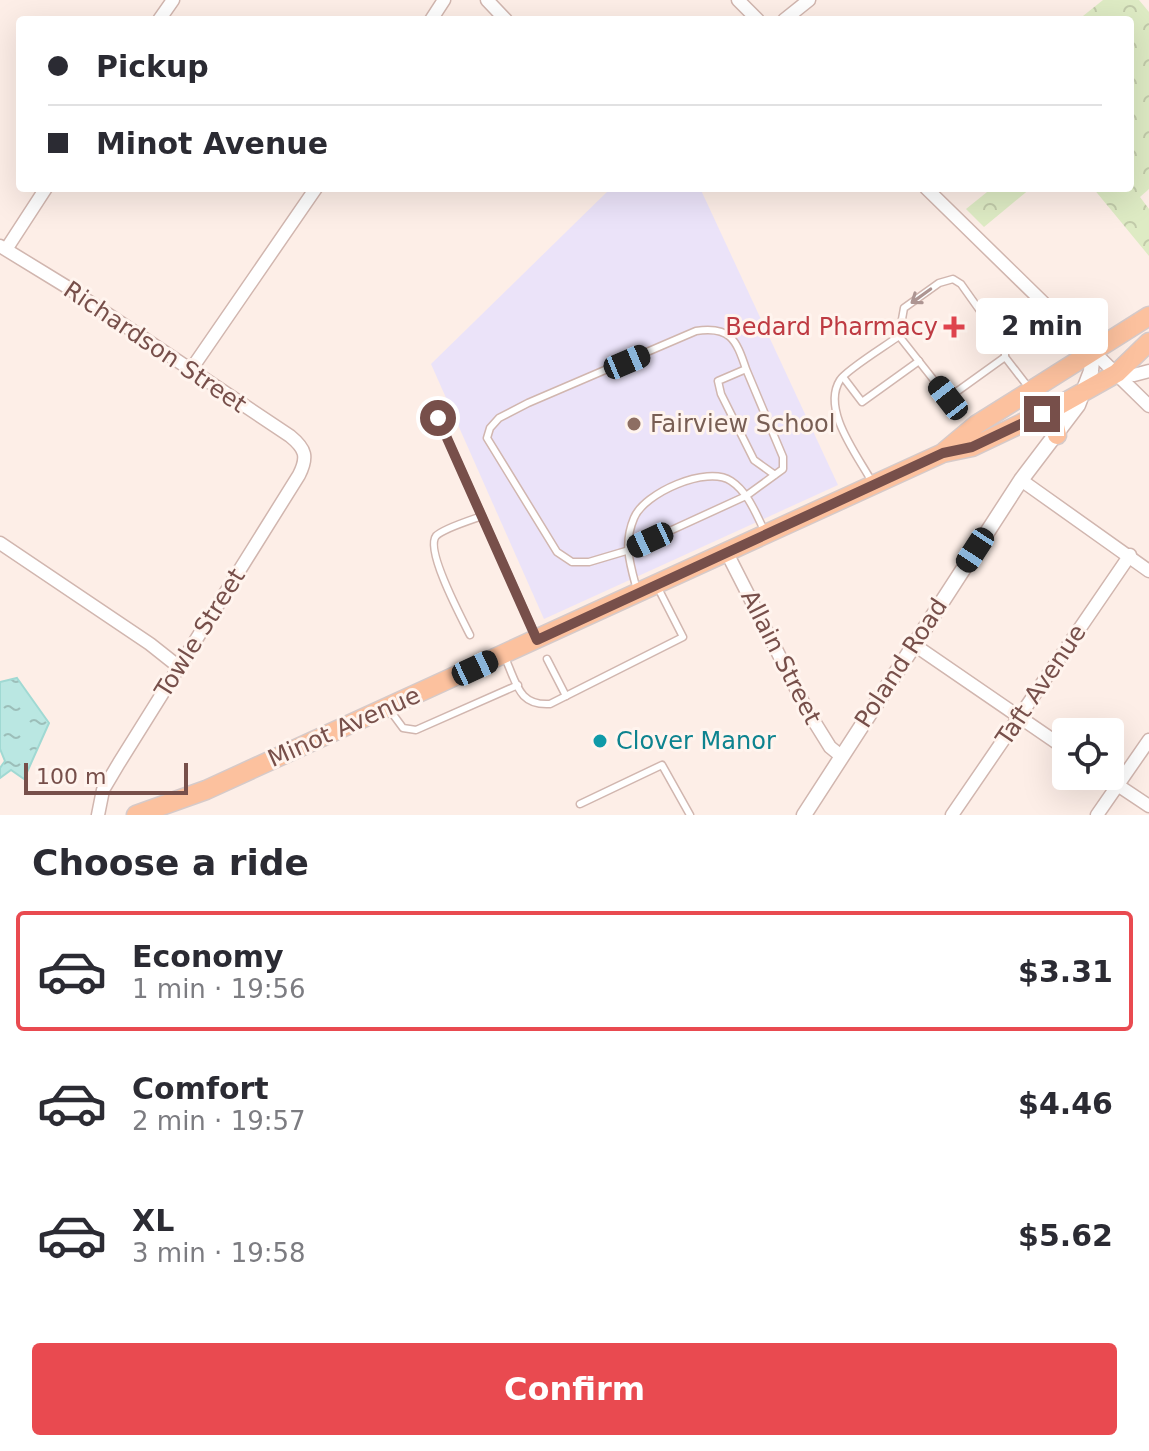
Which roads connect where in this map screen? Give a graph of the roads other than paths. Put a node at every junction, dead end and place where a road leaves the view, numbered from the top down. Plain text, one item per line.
1 (487, 0) edge
2 (738, 0) edge
3 (809, 0) edge
4 (502, 16) edge
5 (754, 16) edge
6 (789, 16) edge
7 (43, 192) edge
8 (313, 192) edge
9 (930, 192) edge
10 (3, 247) edge
11 (1145, 324) edge
12 (899, 336) junction
13 (1149, 342) edge
14 (1093, 351) junction
15 (1005, 357) junction
16 (919, 361) junction
17 (746, 369) junction
18 (190, 371) junction
19 (1149, 371) edge
20 (1117, 373) junction
21 (843, 377) junction
22 (1086, 390) junction
23 (1031, 392) junction
24 (1149, 406) edge
25 (1042, 414) junction
26 (438, 418) dead end
27 (1057, 435) junction
28 (305, 453) joint
29 (943, 453) junction
30 (775, 475) junction
31 (1021, 480) junction
32 (874, 485) junction
33 (746, 496) junction
34 (482, 516) junction
35 (766, 535) junction
36 (0, 543) edge
37 (626, 551) junction
38 (727, 553) junction
39 (1130, 555) junction
40 (1149, 571) edge
41 (657, 585) junction
42 (638, 593) junction
43 (470, 635) dead end
44 (537, 640) junction
45 (913, 644) junction
46 (504, 655) junction
47 (547, 659) dead end
48 (179, 667) junction
49 (518, 685) junction
50 (566, 696) junction
51 (388, 707) junction
52 (1020, 717) junction
53 (1052, 739) edge
54 (1149, 740) edge
55 (841, 756) junction
56 (1124, 777) edge
57 (1115, 790) edge
58 (1124, 790) edge
59 (580, 804) dead end
60 (1149, 806) edge
61 (98, 815) edge
62 (136, 815) edge
63 (690, 815) edge
64 (804, 815) edge
65 (952, 815) edge
66 (1097, 815) edge

1 - 4 street
2 - 5 street
3 - 6 street
7 - 10 street
8 - 18 street
9 - 14 street
10 - 18 street, Richardson Street
11 - 14 main road, Minot Avenue
15 -> 12 lane
12 - 16 lane
12 - 21 lane
13 - 20 main road, Minot Avenue
14 - 20 street
14 - 22 street, Poland Road
14 - 23 main road, Minot Avenue
15 - 16 lane
15 - 23 lane
16 - 21 lane
17 - 30 lane
17 - 30 lane
17 - 37 lane
18 - 28 street, Richardson Street
19 - 20 street
20 - 22 main road, Minot Avenue
20 - 24 street
20 - 27 street, Poland Road
21 - 32 lane
22 - 25 main road, Minot Avenue
22 - 27 street, Poland Road
23 - 29 main road, Minot Avenue
25 - 27 main road
25 - 29 main road, Minot Avenue
26 - 34 lane
27 - 31 street, Poland Road
28 - 48 street, Towle Street
29 - 32 main road, Minot Avenue
30 - 33 lane
31 - 39 street
31 - 45 street, Poland Road
32 - 35 main road, Minot Avenue
33 - 35 lane
33 - 37 lane
33 - 37 lane
34 - 43 lane
34 - 44 lane
35 - 38 main road, Minot Avenue
36 - 48 street
37 - 42 lane
38 - 41 main road, Minot Avenue
38 - 55 street, Allain Street
39 - 40 street
39 - 52 street, Taft Avenue
41 - 42 main road, Minot Avenue
41 - 50 lane
42 - 44 main road, Minot Avenue
44 - 46 main road, Minot Avenue
45 - 52 street
45 - 55 street, Poland Road
46 - 49 lane
46 - 51 main road, Minot Avenue
47 - 50 lane
48 - 61 street, Towle Street
49 - 50 lane
49 - 51 lane
51 - 62 main road, Minot Avenue
52 - 53 street
52 - 65 street, Taft Avenue
54 - 56 street
55 - 64 street, Poland Road
57 - 66 street
58 - 60 street
59 - 63 lane

